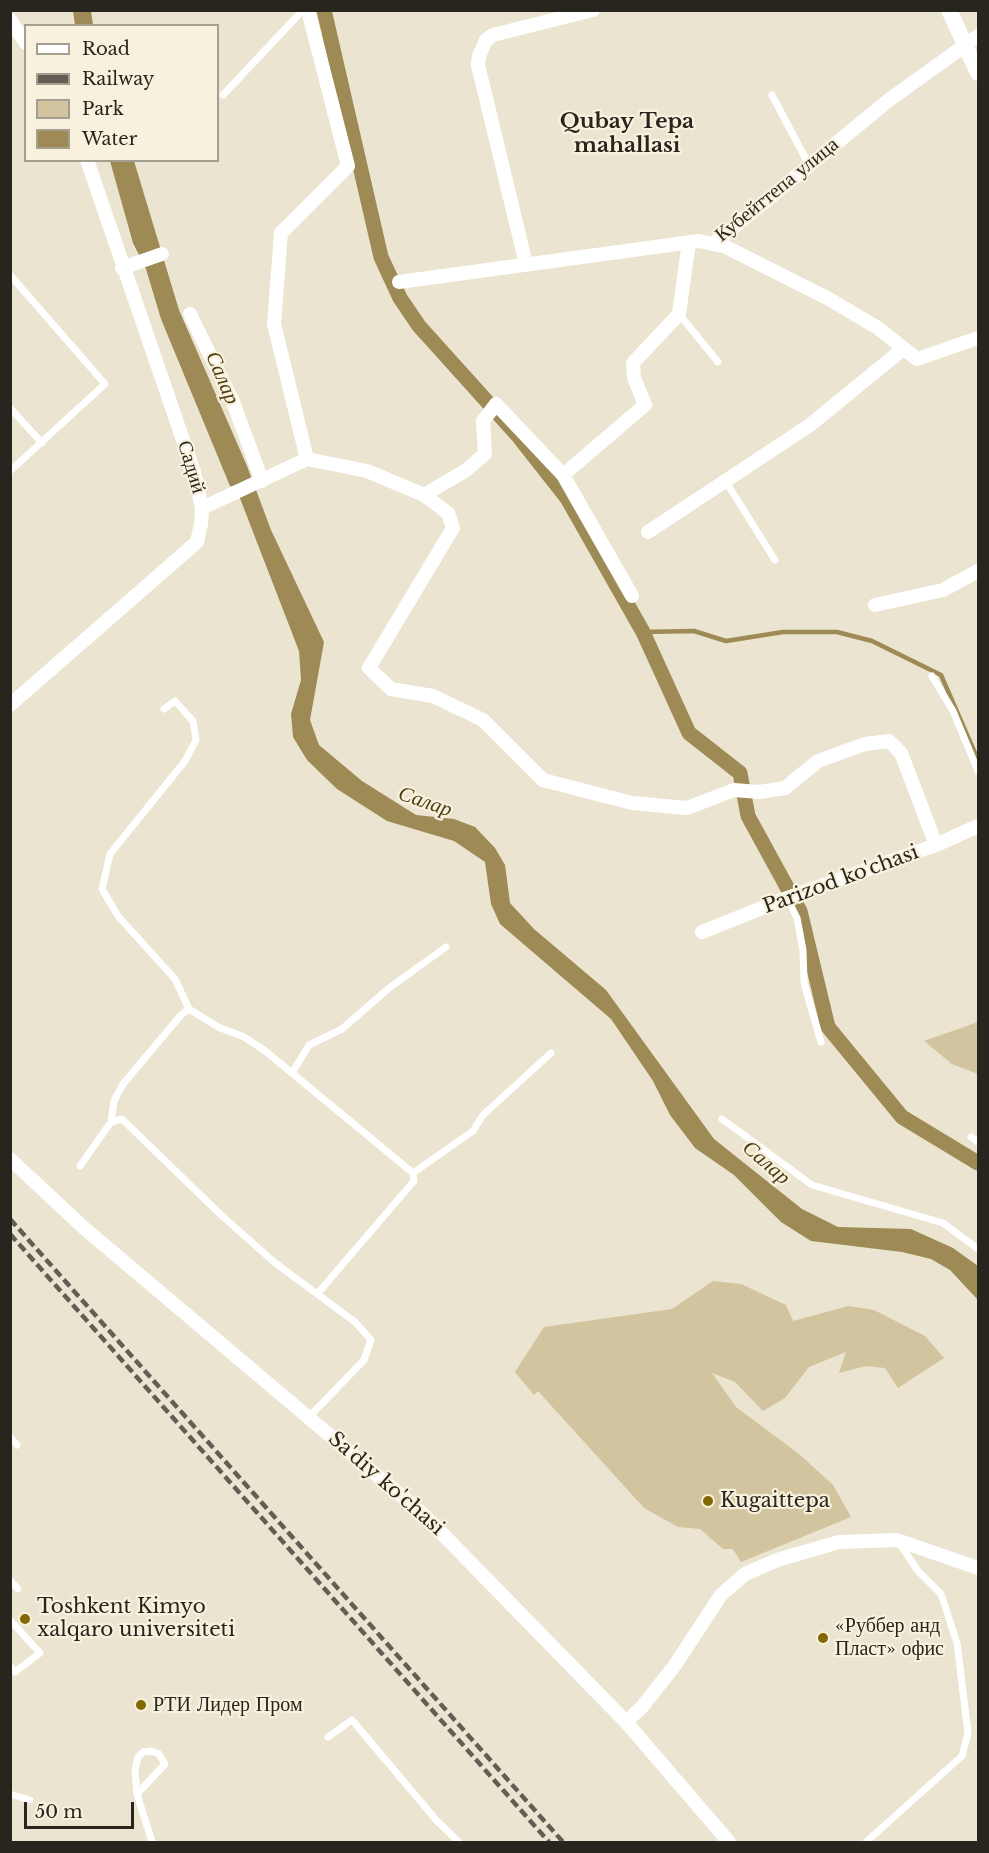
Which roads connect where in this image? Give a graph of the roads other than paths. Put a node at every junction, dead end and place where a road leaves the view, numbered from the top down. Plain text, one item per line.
1 (303, 10) edge
2 (308, 10) edge
3 (593, 10) edge
4 (949, 10) edge
5 (10, 20) edge
6 (978, 36) edge
7 (24, 39) edge
8 (964, 47) junction
9 (978, 73) edge
10 (223, 95) dead end
11 (772, 95) dead end
12 (88, 162) edge
13 (809, 165) junction
14 (689, 242) junction
15 (713, 244) junction
16 (162, 254) dead end
17 (526, 264) junction
18 (122, 268) junction
19 (10, 275) edge
20 (399, 282) dead end
21 (190, 314) dead end
22 (680, 314) junction
23 (978, 338) edge
24 (903, 349) junction
25 (718, 362) dead end
26 (10, 408) edge
27 (42, 443) junction
28 (307, 459) junction
29 (10, 471) edge
30 (563, 475) junction
31 (261, 482) junction
32 (726, 482) junction
33 (424, 495) junction
34 (202, 508) junction
35 (648, 532) dead end
36 (775, 560) dead end
37 (978, 571) edge
38 (632, 596) dead end
39 (875, 605) dead end
40 (932, 676) dead end
41 (10, 705) edge
42 (164, 709) dead end
43 (978, 771) edge
44 (978, 826) edge
45 (936, 845) junction
46 (787, 898) junction
47 (702, 932) dead end
48 (446, 947) dead end
49 (189, 1009) junction
50 (821, 1042) dead end
51 (551, 1053) dead end
52 (292, 1073) junction
53 (722, 1119) dead end
54 (111, 1122) junction
55 (971, 1137) dead end
56 (978, 1142) edge
57 (10, 1159) edge
58 (80, 1166) dead end
59 (412, 1173) junction
60 (978, 1249) edge
61 (318, 1293) junction
62 (309, 1418) junction
63 (10, 1437) edge
64 (17, 1445) dead end
65 (897, 1540) junction
66 (978, 1568) edge
67 (10, 1580) edge
68 (18, 1589) dead end
69 (10, 1620) edge
70 (10, 1666) edge
71 (626, 1722) junction
72 (328, 1737) dead end
73 (10, 1794) edge
74 (136, 1794) junction
75 (30, 1800) dead end
76 (152, 1842) edge
77 (459, 1842) edge
78 (729, 1842) edge
79 (866, 1842) edge

1 - 10 lane
2 - 28 street
3 - 17 street
4 - 8 street
5 - 7 street
6 - 8 street, Кубейттепа улица
8 - 9 street
8 - 13 street, Кубейттепа улица
11 - 13 lane
12 - 18 street, Садий
13 - 15 street, Кубейттепа улица
14 - 15 street, Кубейттепа улица
14 - 17 street, Кубейттепа улица
14 - 22 street
15 - 24 street
16 - 18 street
17 - 20 street, Кубейттепа улица
18 - 34 street, Садий
19 - 27 lane
21 - 31 street
22 - 25 lane
22 - 30 street
23 - 24 street
24 - 32 street
26 - 27 lane
27 - 29 lane
28 - 31 street
28 - 33 street
30 - 33 street
30 - 38 street
31 - 34 street
32 - 35 street
32 - 36 lane
33 - 45 street
34 - 41 street, Садий
37 - 39 street
40 - 43 lane
42 - 49 lane
44 - 45 street, Parizod ko'chasi
45 - 46 street, Parizod ko'chasi
46 - 47 street, Parizod ko'chasi
46 - 50 lane
48 - 52 lane
49 - 52 lane
49 - 54 lane
51 - 59 lane
52 - 59 lane
53 - 60 lane
54 - 58 lane
54 - 61 lane
55 - 56 lane
57 - 62 street, Sa'diy ko'chasi
59 - 61 lane
61 - 62 lane
62 - 71 street, Sa'diy ko'chasi
63 - 64 lane
65 - 66 street
65 - 71 street
65 - 79 lane
67 - 68 lane
69 - 70 lane
71 - 78 street, Sa'diy ko'chasi
72 - 77 lane
73 - 75 lane
74 - 74 lane
74 - 76 lane

